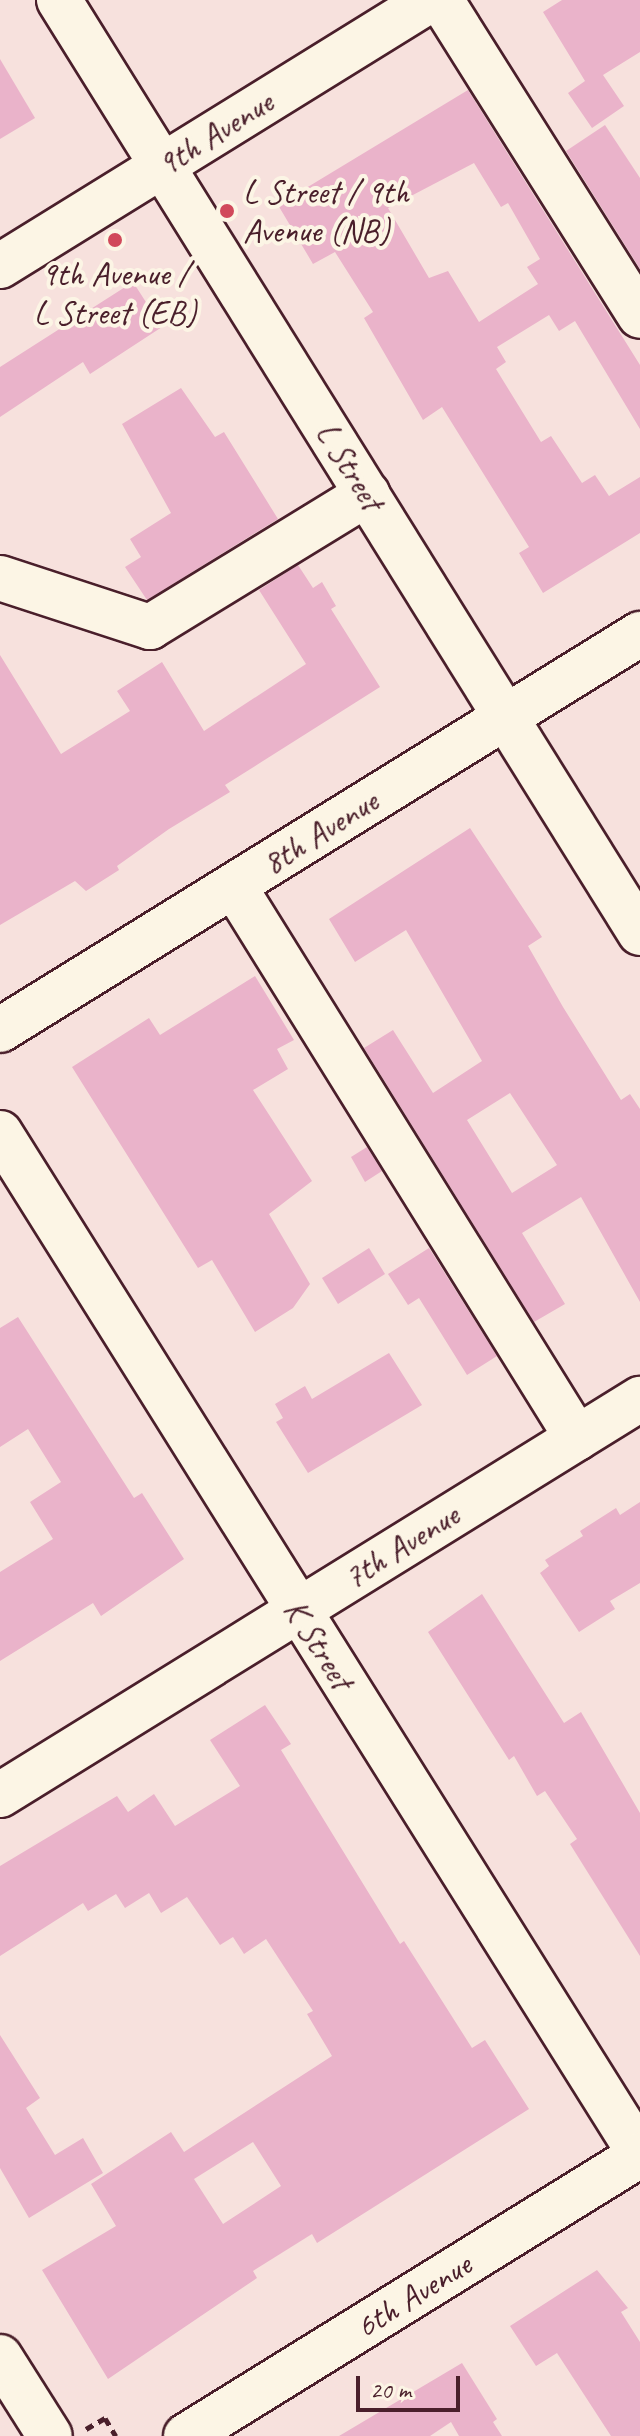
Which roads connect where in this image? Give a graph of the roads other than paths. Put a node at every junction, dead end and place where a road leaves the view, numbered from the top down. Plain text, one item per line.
1 (59, 0) edge
2 (430, 0) edge
3 (441, 0) edge
4 (163, 166) junction
5 (0, 266) edge
6 (640, 316) edge
7 (367, 494) junction
8 (0, 578) edge
9 (640, 634) edge
10 (505, 718) junction
11 (234, 886) junction
12 (640, 933) edge
13 (0, 1030) edge
14 (0, 1133) edge
15 (640, 1399) edge
16 (577, 1438) junction
17 (297, 1610) junction
18 (0, 1795) edge
19 (640, 2154) edge
20 (0, 2357) edge
21 (67, 2433) edge
22 (186, 2436) edge

1 - 4 street, L Street
2 - 4 street, 9th Avenue
3 - 6 street
4 - 5 street, 9th Avenue
4 - 7 street, L Street
7 - 8 street
7 - 10 street, L Street
9 - 10 street, 8th Avenue
10 - 11 street, 8th Avenue
10 - 12 street, L Street
11 - 13 street, 8th Avenue
11 - 16 street
14 - 17 street, K Street
15 - 16 street, 7th Avenue
16 - 17 street, 7th Avenue
17 - 18 street, 7th Avenue
17 - 19 street, K Street
19 - 22 street, 6th Avenue
20 - 21 street

